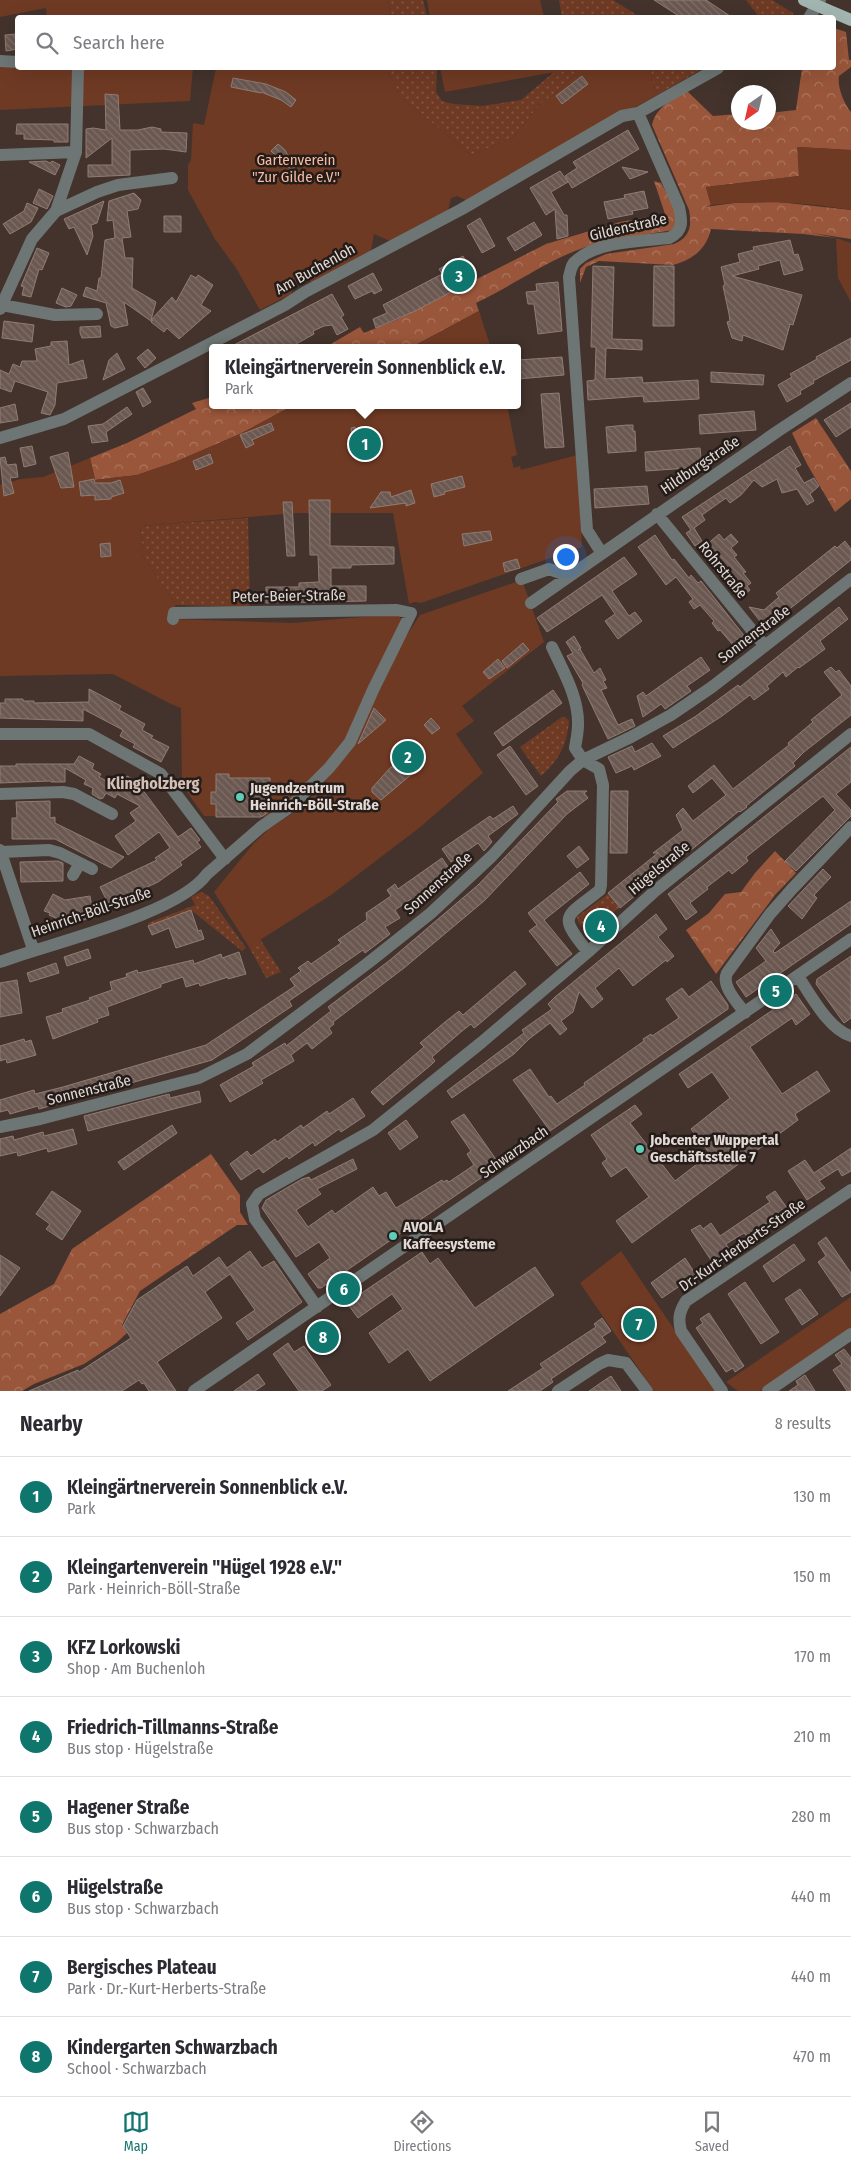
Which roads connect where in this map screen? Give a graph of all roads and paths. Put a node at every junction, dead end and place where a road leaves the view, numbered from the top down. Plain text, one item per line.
1 (804, 0) edge
2 (815, 8) edge
3 (851, 20) edge
4 (0, 61) edge
5 (15, 62) edge
6 (78, 70) edge
7 (714, 70) edge
8 (638, 113) junction
9 (76, 152) junction
10 (0, 155) edge
11 (172, 178) dead end
12 (56, 211) junction
13 (1, 307) edge
14 (97, 314) dead end
15 (209, 344) edge
16 (209, 344) edge
17 (851, 383) edge
18 (0, 438) edge
19 (657, 514) junction
20 (601, 552) junction
21 (569, 576) junction
22 (521, 579) dead end
23 (851, 579) edge
24 (531, 603) dead end
25 (411, 613) joint
26 (173, 619) dead end
27 (764, 646) junction
28 (552, 647) dead end
29 (0, 734) edge
30 (851, 734) edge
31 (583, 760) junction
32 (0, 794) edge
33 (112, 814) dead end
34 (851, 827) edge
35 (0, 851) edge
36 (224, 859) junction
37 (80, 863) junction
38 (92, 870) dead end
39 (73, 875) dead end
40 (851, 939) edge
41 (33, 949) junction
42 (588, 952) junction
43 (0, 962) edge
44 (798, 976) junction
45 (745, 1013) junction
46 (851, 1036) edge
47 (0, 1127) edge
48 (851, 1190) edge
49 (317, 1307) junction
50 (851, 1334) edge
51 (194, 1391) edge
52 (558, 1391) edge
53 (647, 1391) edge
54 (722, 1391) edge
55 (768, 1391) edge

1 - 2 main road
2 - 3 main road
4 - 5 street
6 - 9 street
7 - 8 street
8 - 15 street, Am Buchenloh
8 - 20 street, Gildenstraße
9 - 10 street
9 - 12 street
11 - 12 street
12 - 13 street
13 - 14 street
16 - 18 street, Am Buchenloh
17 - 19 street, Hildburgstraße
19 - 20 street, Hildburgstraße
19 - 27 street, Rohrstraße
20 - 21 street, Hildburgstraße
21 - 22 street
21 - 24 street, Hildburgstraße
23 - 27 street, Sonnenstraße
25 - 26 street, Peter-Beier-Straße
25 - 36 street, Heinrich-Böll-Straße
27 - 31 street, Sonnenstraße
28 - 31 street
29 - 36 street
30 - 42 street, Hügelstraße
31 - 42 street
31 - 47 street, Sonnenstraße
32 - 33 street
34 - 45 street
35 - 37 street
35 - 41 street
36 - 41 street, Heinrich-Böll-Straße
37 - 38 street
37 - 39 street
40 - 44 street, Schwarzbach
41 - 43 street, Heinrich-Böll-Straße
42 - 49 street, Hügelstraße
44 - 45 street, Schwarzbach
44 - 46 street
45 - 49 street, Schwarzbach
48 - 54 street, Dr.-Kurt-Herberts-Straße
49 - 51 street, Schwarzbach
50 - 55 street
52 - 53 street

